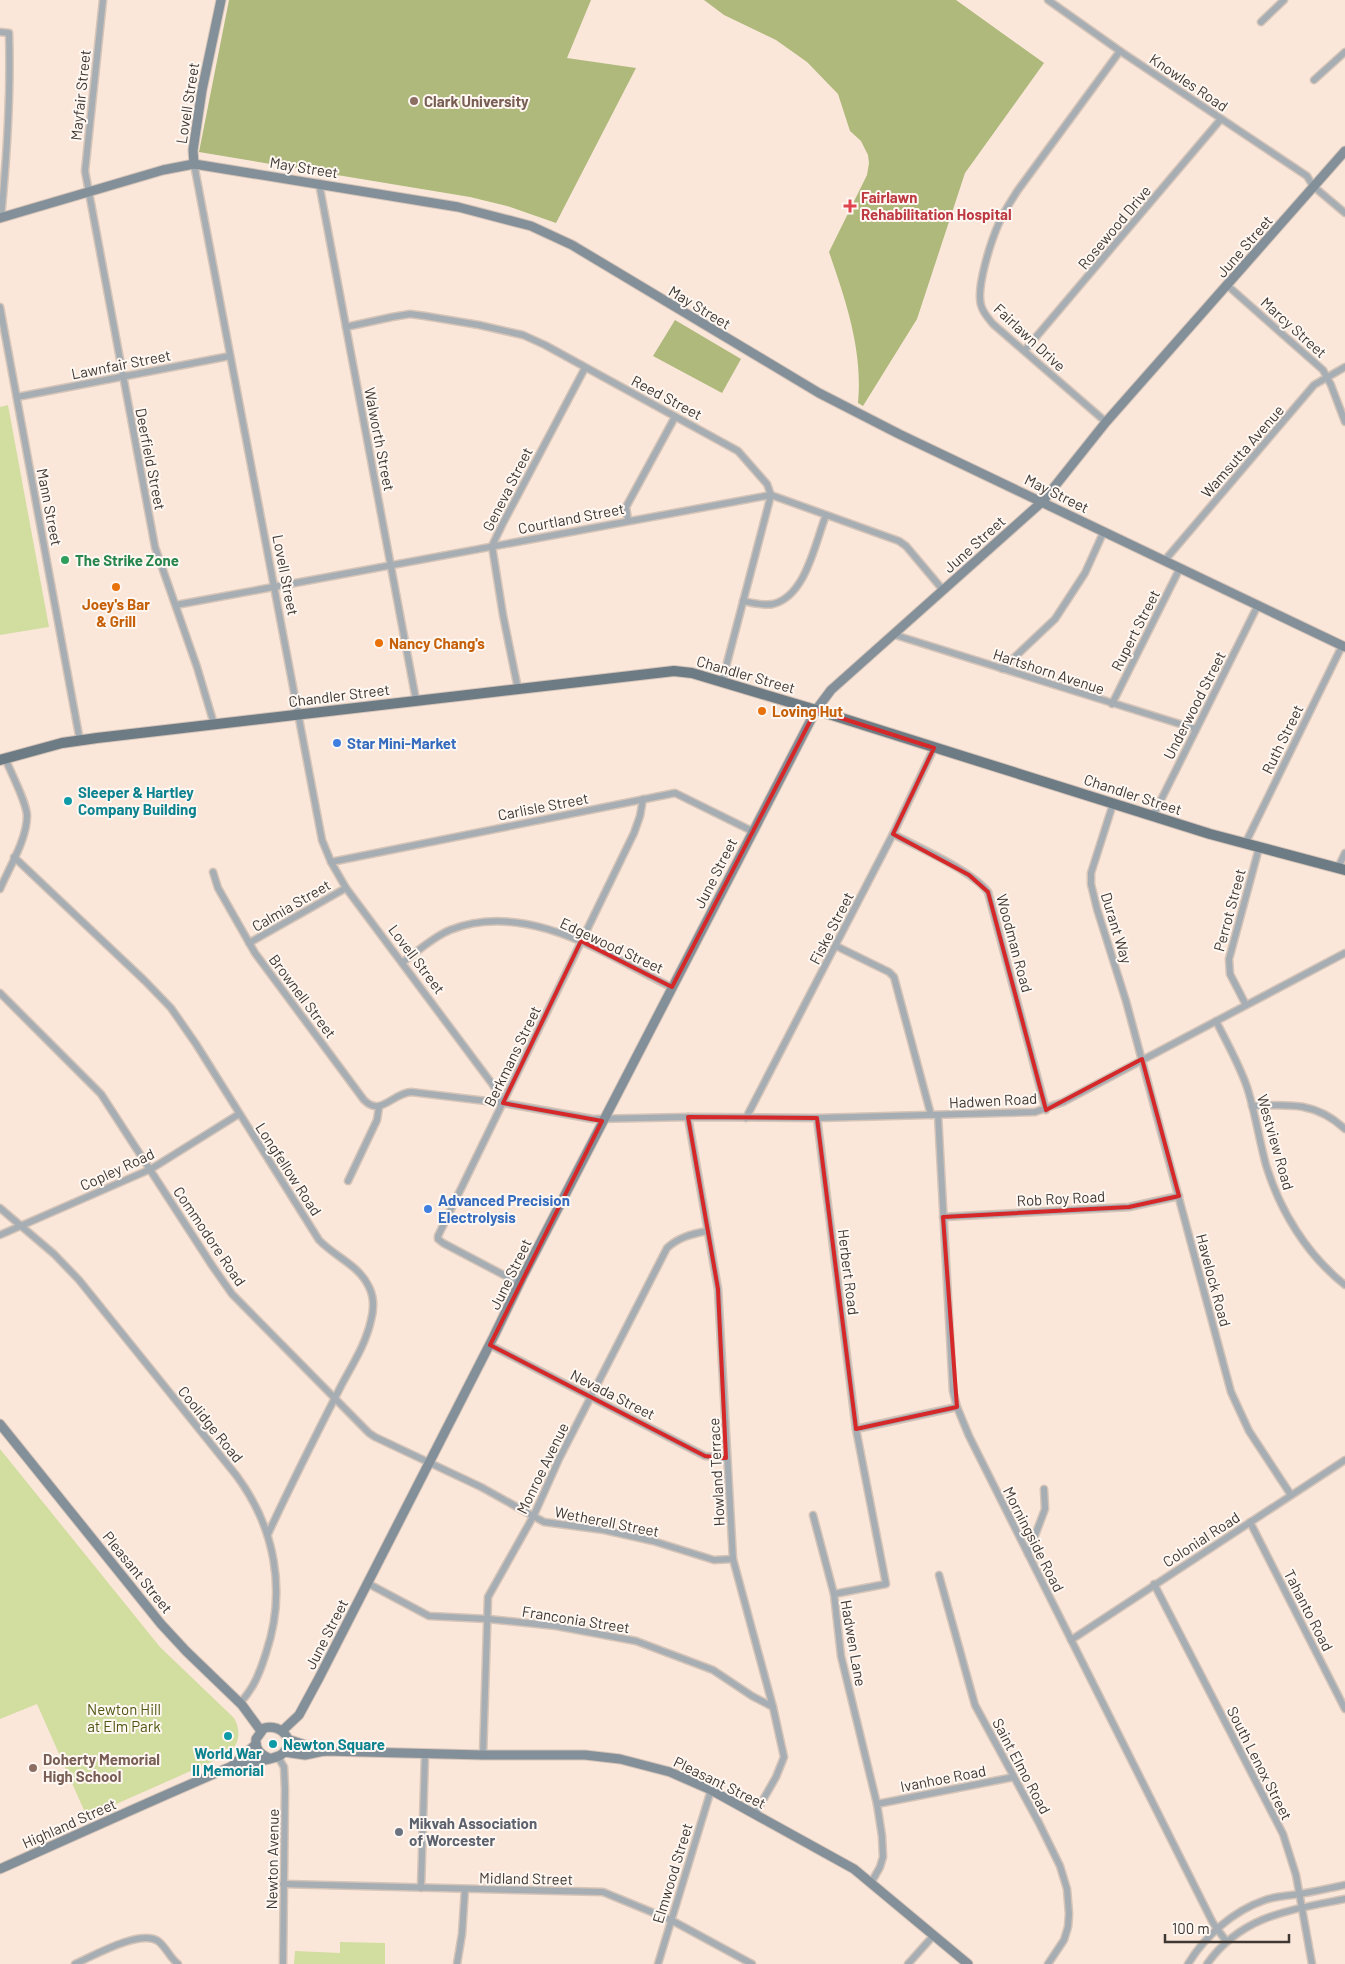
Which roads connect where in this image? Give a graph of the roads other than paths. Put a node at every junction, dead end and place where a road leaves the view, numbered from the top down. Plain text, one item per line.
1 (103, 0) edge
2 (221, 0) edge
3 (1048, 0) edge
4 (1284, 0) edge
5 (1261, 22) dead end
6 (0, 32) edge
7 (1120, 51) junction
8 (1345, 52) edge
9 (1314, 80) dead end
10 (1221, 119) junction
11 (1345, 151) edge
12 (194, 164) junction
13 (319, 183) junction
14 (1313, 186) junction
15 (89, 192) junction
16 (1345, 212) edge
17 (1, 218) edge
18 (1228, 286) junction
19 (0, 307) edge
20 (346, 327) junction
21 (1026, 350) junction
22 (230, 356) junction
23 (585, 368) junction
24 (1345, 368) edge
25 (123, 376) junction
26 (1328, 377) junction
27 (16, 397) junction
28 (675, 417) junction
29 (1106, 422) junction
30 (1345, 422) edge
31 (772, 495) junction
32 (1043, 501) junction
33 (826, 515) junction
34 (628, 520) junction
35 (1104, 531) junction
36 (492, 546) junction
37 (1165, 560) junction
38 (390, 564) junction
39 (1180, 568) junction
40 (274, 586) junction
41 (943, 590) junction
42 (743, 601) junction
43 (176, 605) junction
44 (1258, 605) junction
45 (895, 634) junction
46 (1344, 646) edge
47 (1002, 669) junction
48 (722, 682) junction
49 (518, 688) junction
50 (416, 700) junction
51 (1112, 704) junction
52 (816, 710) junction
53 (298, 715) junction
54 (214, 724) junction
55 (1196, 729) junction
56 (80, 740) junction
57 (934, 748) junction
58 (3, 759) edge
59 (643, 799) junction
60 (1113, 804) junction
61 (1153, 816) junction
62 (752, 831) junction
63 (893, 834) junction
64 (1244, 844) junction
65 (1259, 848) junction
66 (1345, 853) edge
67 (14, 857) junction
68 (331, 862) junction
69 (1341, 869) edge
70 (213, 872) dead end
71 (346, 888) junction
72 (0, 889) edge
73 (580, 941) junction
74 (249, 943) junction
75 (836, 946) junction
76 (1345, 953) edge
77 (403, 962) junction
78 (671, 986) junction
79 (0, 993) edge
80 (1246, 1005) junction
81 (1216, 1021) junction
82 (1142, 1059) junction
83 (503, 1103) junction
84 (1252, 1106) junction
85 (379, 1107) junction
86 (1046, 1110) junction
87 (239, 1114) junction
88 (931, 1116) junction
89 (938, 1116) junction
90 (688, 1117) junction
91 (604, 1118) junction
92 (746, 1118) junction
93 (817, 1118) junction
94 (1345, 1129) edge
95 (151, 1170) junction
96 (348, 1181) dead end
97 (1179, 1196) junction
98 (0, 1208) edge
99 (943, 1217) junction
100 (21, 1226) junction
101 (707, 1231) junction
102 (0, 1235) edge
103 (520, 1283) junction
104 (1345, 1285) edge
105 (490, 1345) junction
106 (590, 1397) junction
107 (335, 1398) junction
108 (957, 1407) junction
109 (0, 1424) edge
110 (856, 1430) junction
111 (726, 1458) junction
112 (1345, 1461) edge
113 (428, 1463) junction
114 (1044, 1489) dead end
115 (1291, 1495) junction
116 (813, 1515) dead end
117 (534, 1516) junction
118 (1250, 1522) junction
119 (268, 1534) junction
120 (1028, 1554) junction
121 (733, 1558) junction
122 (939, 1575) dead end
123 (367, 1583) junction
124 (1154, 1584) junction
125 (834, 1594) junction
126 (488, 1619) junction
127 (1071, 1640) junction
128 (240, 1703) junction
129 (773, 1707) junction
130 (1345, 1709) edge
131 (260, 1731) junction
132 (285, 1735) junction
133 (256, 1744) junction
134 (324, 1751) junction
135 (425, 1754) junction
136 (484, 1755) junction
137 (277, 1756) junction
138 (232, 1766) junction
139 (1014, 1777) junction
140 (711, 1790) junction
141 (877, 1804) junction
142 (755, 1814) junction
143 (0, 1869) edge
144 (871, 1882) junction
145 (283, 1884) junction
146 (1345, 1884) edge
147 (421, 1888) junction
148 (464, 1889) junction
149 (1300, 1894) junction
150 (1345, 1899) edge
151 (1303, 1907) junction
152 (671, 1920) junction
153 (1217, 1930) junction
154 (934, 1935) junction
155 (1226, 1941) junction
156 (74, 1964) edge
157 (177, 1964) edge
158 (283, 1964) edge
159 (456, 1964) edge
160 (658, 1964) edge
161 (752, 1964) edge
162 (908, 1964) edge
163 (968, 1964) edge
164 (1048, 1964) edge
165 (1188, 1964) edge
166 (1206, 1964) edge
167 (1312, 1964) edge

1 - 15 street, Mayfair Street
2 - 12 street, Lovell Street
3 - 7 street, Knowles Road
4 - 5 street
6 - 17 street
7 - 10 street, Knowles Road
7 - 21 street, Fairlawn Drive
8 - 9 street
10 - 14 street, Knowles Road
10 - 21 street, Rosewood Drive
11 - 14 street, June Street
12 - 13 street, May Street
12 - 15 street, May Street
12 - 22 street, Lovell Street
13 - 20 street, Walworth Street
13 - 32 street, May Street
14 - 16 street, Knowles Road
14 - 18 street, June Street
15 - 17 street, May Street
15 - 25 street, Deerfield Street
18 - 26 street, Marcy Street
18 - 29 street, June Street
19 - 27 street, Mann Street
20 - 23 street, Reed Street
20 - 38 street, Walworth Street
21 - 29 street, Fairlawn Drive
22 - 25 street, Lawnfair Street
22 - 40 street, Lovell Street
23 - 28 street, Reed Street
23 - 36 street, Geneva Street
24 - 26 street, Wamsutta Avenue
25 - 27 street, Lawnfair Street
25 - 43 street, Deerfield Street
26 - 30 street, Marcy Street
26 - 37 street, Wamsutta Avenue
27 - 56 street, Mann Street
28 - 31 street, Reed Street
28 - 34 street
29 - 32 street, June Street
31 - 33 street
31 - 34 street, Courtland Street
31 - 42 street
32 - 35 street, May Street
32 - 41 street, June Street
33 - 41 street
33 - 42 street
34 - 36 street, Courtland Street
35 - 37 street, May Street
35 - 47 street
36 - 38 street, Courtland Street
36 - 49 street, Geneva Street
37 - 39 street, May Street
38 - 40 street, Courtland Street
38 - 50 street, Walworth Street
39 - 44 street, May Street
39 - 51 street, Rupert Street
40 - 43 street, Courtland Street
40 - 53 street, Lovell Street
41 - 45 street, June Street
42 - 48 street
43 - 54 street, Deerfield Street
44 - 46 street, May Street
44 - 55 street, Underwood Street
45 - 47 street, Hartshorn Avenue
45 - 52 street, June Street
46 - 64 street, Ruth Street
47 - 51 street, Hartshorn Avenue
48 - 49 main road, Chandler Street
48 - 52 main road, Chandler Street
49 - 50 main road, Chandler Street
50 - 53 main road, Chandler Street
51 - 55 street, Hartshorn Avenue
52 - 57 main road, Chandler Street
52 - 62 street, June Street
53 - 54 main road, Chandler Street
53 - 68 street, Lovell Street
54 - 56 main road, Chandler Street
55 - 61 street, Underwood Street
56 - 58 main road, Chandler Street
57 - 60 main road, Chandler Street
57 - 63 street, Fiske Street
58 - 67 street
59 - 62 street, Carlisle Street
59 - 68 street, Carlisle Street
59 - 73 street, Berkmans Street
60 - 61 main road, Chandler Street
60 - 82 street, Durant Way
61 - 64 main road, Chandler Street
62 - 78 street, June Street
63 - 75 street, Fiske Street
63 - 86 street, Woodman Road
64 - 65 main road, Chandler Street
65 - 69 main road, Chandler Street
65 - 80 street, Perrot Street
66 - 69 street
67 - 72 street
67 - 87 street, Longfellow Road
68 - 71 street, Lovell Street
70 - 74 street, Brownell Street
71 - 74 street, Calmia Street
71 - 77 street, Lovell Street
73 - 77 street, Edgewood Street
73 - 78 street, Edgewood Street
73 - 83 street, Berkmans Street
74 - 85 street, Brownell Street
75 - 88 street
75 - 92 street, Fiske Street
76 - 80 street, Hadwen Road
77 - 83 street, Lovell Street
78 - 91 street, June Street
79 - 95 street, Commodore Road
80 - 81 street, Hadwen Road
81 - 82 street, Hadwen Road
81 - 84 street, Westview Road
82 - 86 street, Hadwen Road
82 - 97 street, Havelock Road
83 - 85 street
83 - 91 street
83 - 103 street, Berkmans Street
84 - 94 street
84 - 104 street, Westview Road
85 - 96 street
86 - 89 street, Hadwen Road
87 - 95 street, Copley Road
87 - 107 street, Longfellow Road
88 - 89 street, Hadwen Road
88 - 93 street, Hadwen Road
89 - 99 street, Morningside Road
90 - 91 street, Hadwen Road
90 - 92 street, Hadwen Road
90 - 101 street, Howland Terrace
91 - 103 street, June Street
92 - 93 street, Hadwen Road
93 - 110 street, Herbert Road
95 - 100 street, Copley Road
95 - 107 street, Commodore Road
97 - 99 street, Rob Roy Road
97 - 115 street, Havelock Road
98 - 100 street, Coolidge Road
99 - 108 street, Morningside Road
100 - 102 street, Copley Road
100 - 119 street, Coolidge Road
101 - 106 street, Monroe Avenue
101 - 111 street, Howland Terrace
103 - 105 street, June Street
105 - 106 street, Nevada Street
105 - 113 street, June Street
106 - 111 street, Nevada Street
106 - 117 street, Monroe Avenue
107 - 113 street, Commodore Road
107 - 119 street, Longfellow Road
108 - 110 street
108 - 120 street, Morningside Road
109 - 128 street, Pleasant Street
110 - 125 street, Hadwen Lane
111 - 121 street, Howland Terrace
112 - 115 street, Colonial Road
113 - 117 street, Wetherell Street
113 - 123 street, June Street
114 - 120 street
115 - 118 street, Colonial Road
116 - 125 street
117 - 121 street, Wetherell Street
117 - 126 street, Monroe Avenue
118 - 124 street, Colonial Road
118 - 130 street, Tahanto Road
119 - 128 street, Coolidge Road
120 - 127 street, Morningside Road
121 - 129 street, Howland Terrace
122 - 139 street, Saint Elmo Road
123 - 126 street, Franconia Street
123 - 132 street, June Street
124 - 127 street, Colonial Road
124 - 149 street, South Lenox Street
125 - 141 street, Hadwen Lane
126 - 129 street, Franconia Street
126 - 136 street, Monroe Avenue
127 - 153 street, Morningside Road
128 - 131 street, Pleasant Street
129 - 142 street, Howland Terrace
131 - 132 street
131 - 133 street
132 - 134 street, Pleasant Street
132 - 137 street
133 - 137 street
133 - 138 street, Highland Street
134 - 135 street, Pleasant Street
134 - 137 street, Pleasant Street
135 - 136 street, Pleasant Street
135 - 147 street
136 - 140 street, Pleasant Street
137 - 138 street, Highland Street
137 - 145 street, Newton Avenue
138 - 143 street, Highland Street
139 - 141 street, Ivanhoe Road
139 - 164 street, Saint Elmo Road
140 - 142 street, Pleasant Street
140 - 152 street, Elmwood Street
141 - 144 street, Hadwen Lane
142 - 144 street, Pleasant Street
144 - 154 street, Pleasant Street
145 - 147 street, Midland Street
145 - 158 street, Newton Avenue
146 - 149 street
147 - 148 street, Midland Street
148 - 152 street, Midland Street
148 - 159 street
149 - 151 street, South Lenox Street
149 - 153 street
150 - 151 street
151 - 155 street
151 - 167 street, South Lenox Street
152 - 160 street, Elmwood Street
152 - 161 street, Midland Street
153 - 155 street, Morningside Road
153 - 165 street
154 - 162 street
154 - 163 street, Pleasant Street
155 - 166 street
156 - 157 street

